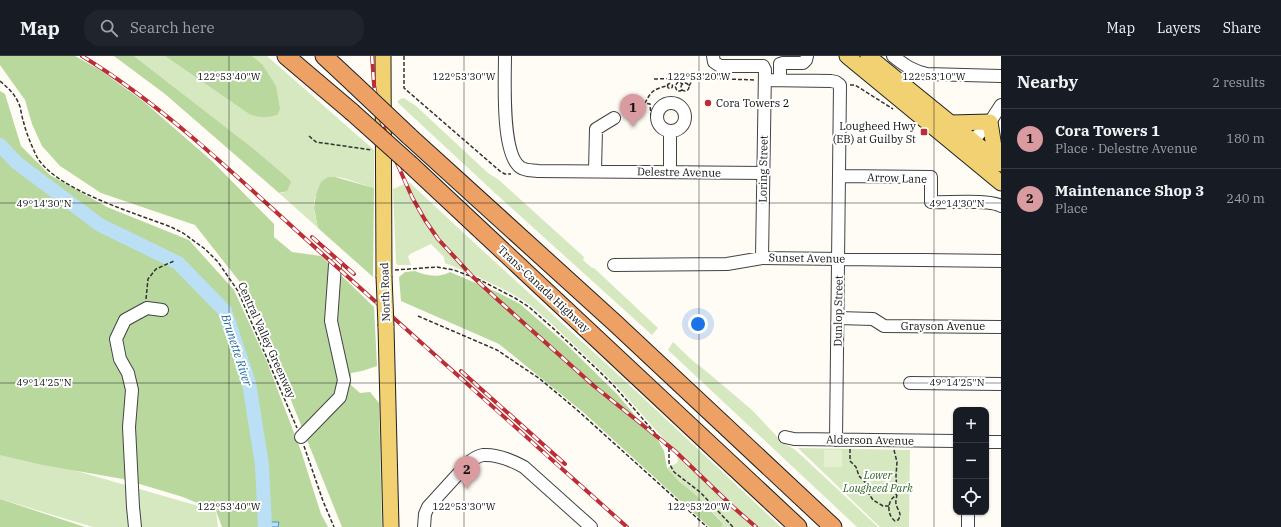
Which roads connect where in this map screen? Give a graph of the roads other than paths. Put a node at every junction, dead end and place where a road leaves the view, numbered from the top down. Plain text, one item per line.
1 (286, 56) edge
2 (324, 56) edge
3 (382, 56) edge
4 (505, 56) edge
5 (713, 56) edge
6 (807, 56) edge
7 (848, 56) edge
8 (868, 56) edge
9 (893, 56) edge
10 (1001, 76) edge
11 (765, 80) junction
12 (780, 80) junction
13 (1001, 106) edge
14 (614, 118) dead end
15 (990, 122) junction
16 (950, 123) junction
17 (670, 131) junction
18 (968, 146) junction
19 (998, 162) edge
20 (595, 170) junction
21 (670, 171) junction
22 (763, 173) junction
23 (840, 176) junction
24 (1001, 183) edge
25 (1001, 206) edge
26 (762, 258) junction
27 (839, 259) junction
28 (1001, 261) edge
29 (335, 265) dead end
30 (614, 265) dead end
31 (162, 310) dead end
32 (838, 318) junction
33 (1001, 327) edge
34 (910, 383) dead end
35 (1001, 384) edge
36 (301, 437) road end
37 (785, 437) dead end
38 (836, 440) junction
39 (953, 442) edge
40 (989, 442) edge
41 (1001, 442) edge
42 (968, 515) edge
43 (135, 527) edge
44 (391, 527) edge
45 (424, 527) edge
46 (591, 527) edge
47 (798, 527) edge
48 (832, 527) edge
49 (968, 527) edge

1 - 47 highway, Trans-Canada Highway, bridge
2 - 48 highway, Trans-Canada Highway, bridge
3 - 44 main road, North Road, bridge
4 - 20 street
5 - 11 street
6 - 12 street
7 - 18 main road
8 - 16 main road
9 - 10 street
11 - 12 street
11 - 22 street, Loring Street
12 - 23 street, Dunlop Street
13 - 15 street
14 - 20 street
15 - 16 main road
15 - 18 street
15 - 19 main road
16 - 18 main road
17 - 17 street
17 - 21 street
18 - 19 main road
18 - 24 main road
20 - 21 street, Delestre Avenue
21 - 22 street, Delestre Avenue
22 - 26 street, Loring Street
23 - 25 street, Arrow Lane
23 - 27 street, Dunlop Street
26 - 27 street, Sunset Avenue
26 - 30 street, Sunset Avenue
27 - 28 street, Sunset Avenue
27 - 32 street, Dunlop Street
29 - 36 street
31 - 43 street
32 - 33 street, Grayson Avenue
32 - 38 street, Dunlop Street
34 - 35 street
37 - 38 street, Alderson Avenue
38 - 39 street, Alderson Avenue
40 - 41 street
42 - 49 street
45 - 46 street

